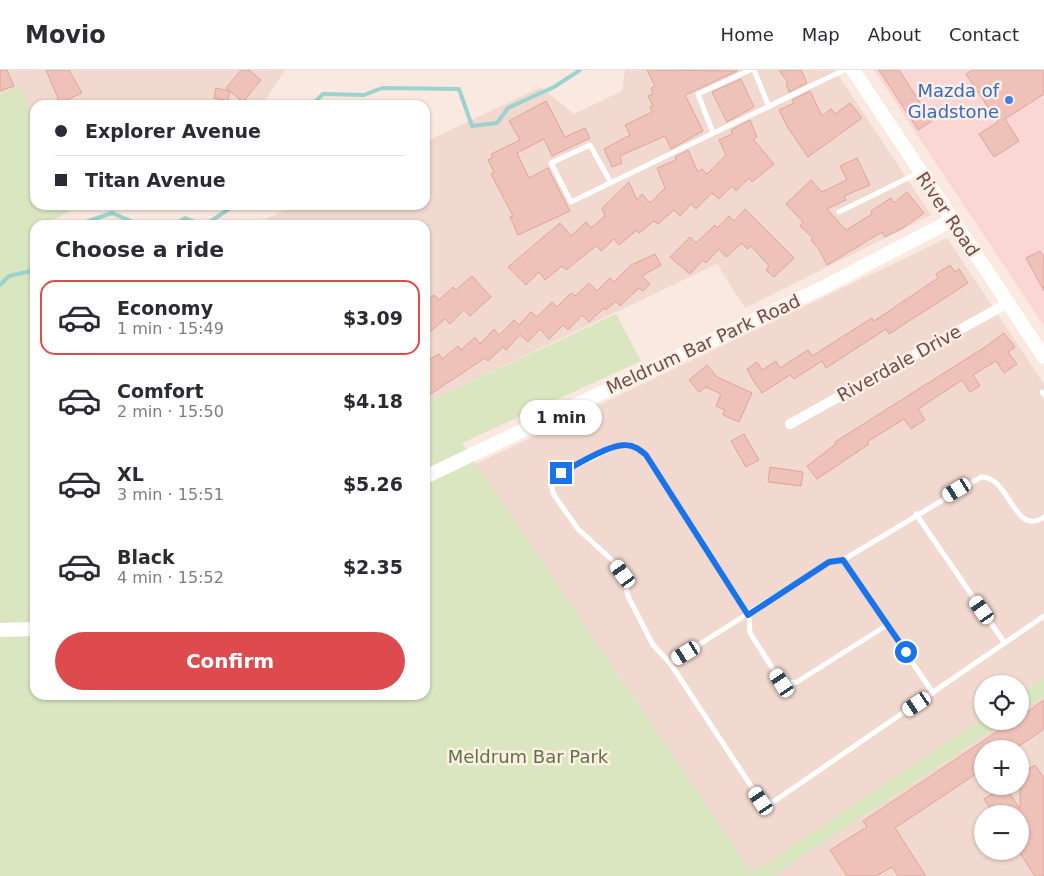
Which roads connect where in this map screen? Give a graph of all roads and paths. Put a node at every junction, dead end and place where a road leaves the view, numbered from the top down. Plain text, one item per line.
1 (752, 70) edge
2 (844, 70) edge
3 (853, 70) edge
4 (768, 107) junction
5 (713, 133) junction
6 (920, 172) junction
7 (610, 181) junction
8 (839, 212) dead end
9 (952, 220) junction
10 (1008, 303) junction
11 (1044, 357) edge
12 (790, 424) dead end
13 (430, 475) edge
14 (916, 514) junction
15 (1044, 517) edge
16 (843, 560) junction
17 (748, 615) junction
18 (1044, 616) edge
19 (887, 625) junction
20 (30, 629) edge
21 (0, 630) edge
22 (1004, 642) junction
23 (670, 663) junction
24 (933, 693) junction

1 - 4 lane
1 - 5 lane
2 - 4 lane
3 - 6 street, River Road
4 - 5 lane
5 - 7 lane
6 - 8 lane
6 - 9 street, River Road
7 - 7 lane
9 - 10 street, River Road
9 - 13 street, Meldrum Bar Park Road
10 - 11 street, River Road
10 - 12 street, Riverdale Drive
14 - 15 lane
14 - 16 lane
14 - 22 lane
16 - 17 lane
16 - 19 lane
17 - 19 lane
17 - 23 lane
17 - 23 lane
18 - 22 lane
19 - 24 lane
20 - 21 street
22 - 24 lane
23 - 24 lane

